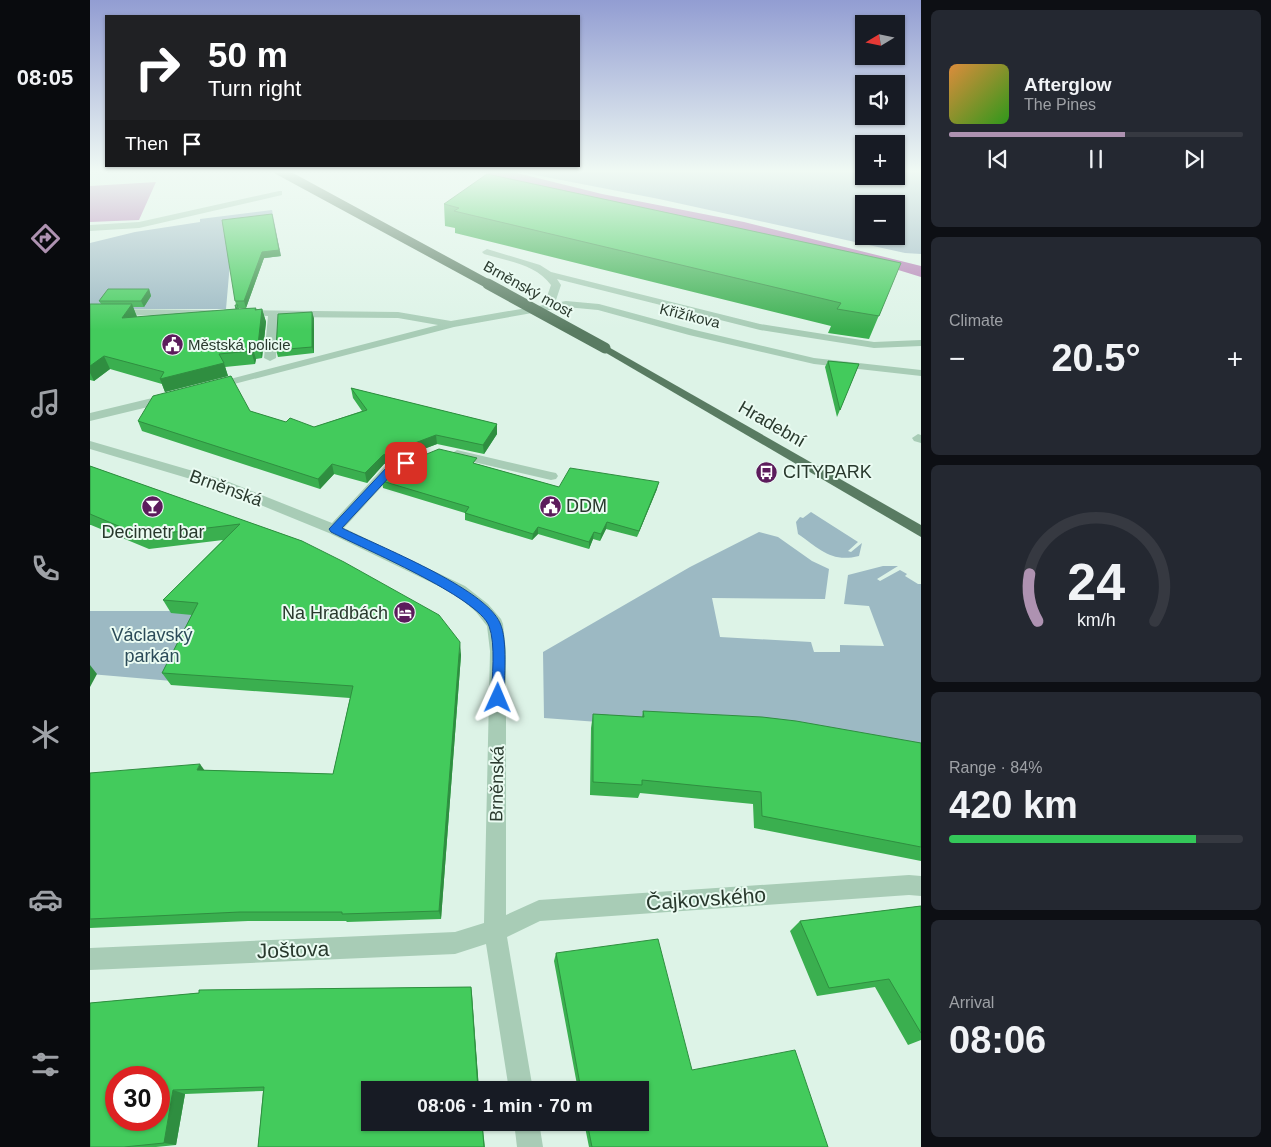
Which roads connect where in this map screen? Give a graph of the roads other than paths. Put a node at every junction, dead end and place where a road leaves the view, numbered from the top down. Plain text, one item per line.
1 (145, 224) edge
2 (376, 224) edge
3 (90, 228) edge
4 (487, 252) edge
5 (548, 274) junction
6 (548, 307) junction
7 (90, 312) edge
8 (273, 313) junction
9 (453, 324) junction
10 (921, 343) edge
11 (605, 348) joint
12 (270, 358) dead end
13 (921, 373) edge
14 (200, 390) edge
15 (182, 394) edge
16 (90, 417) edge
17 (90, 444) edge
18 (448, 452) edge
19 (422, 456) edge
20 (551, 476) dead end
21 (334, 529) junction
22 (921, 532) edge
23 (915, 885) edge
24 (495, 931) junction
25 (90, 959) edge
26 (520, 1081) edge
27 (527, 1131) edge
28 (530, 1147) edge

1 - 3 street
2 - 11 main road, Brněnský most, bridge
4 - 5 street
5 - 6 street
5 - 10 street
6 - 9 street, Křižíkova
6 - 13 street, Křižíkova
7 - 8 street, Křižíkova
8 - 9 street, Křižíkova
8 - 12 street
9 - 14 street, Křižíkova
11 - 22 main road, Hradební
15 - 16 street
17 - 21 street, Brněnská
18 - 20 street
19 - 21 street
21 - 24 street, Brněnská
23 - 24 street, Čajkovského
24 - 25 street, Joštova
24 - 26 street, Brněnská
27 - 28 street

